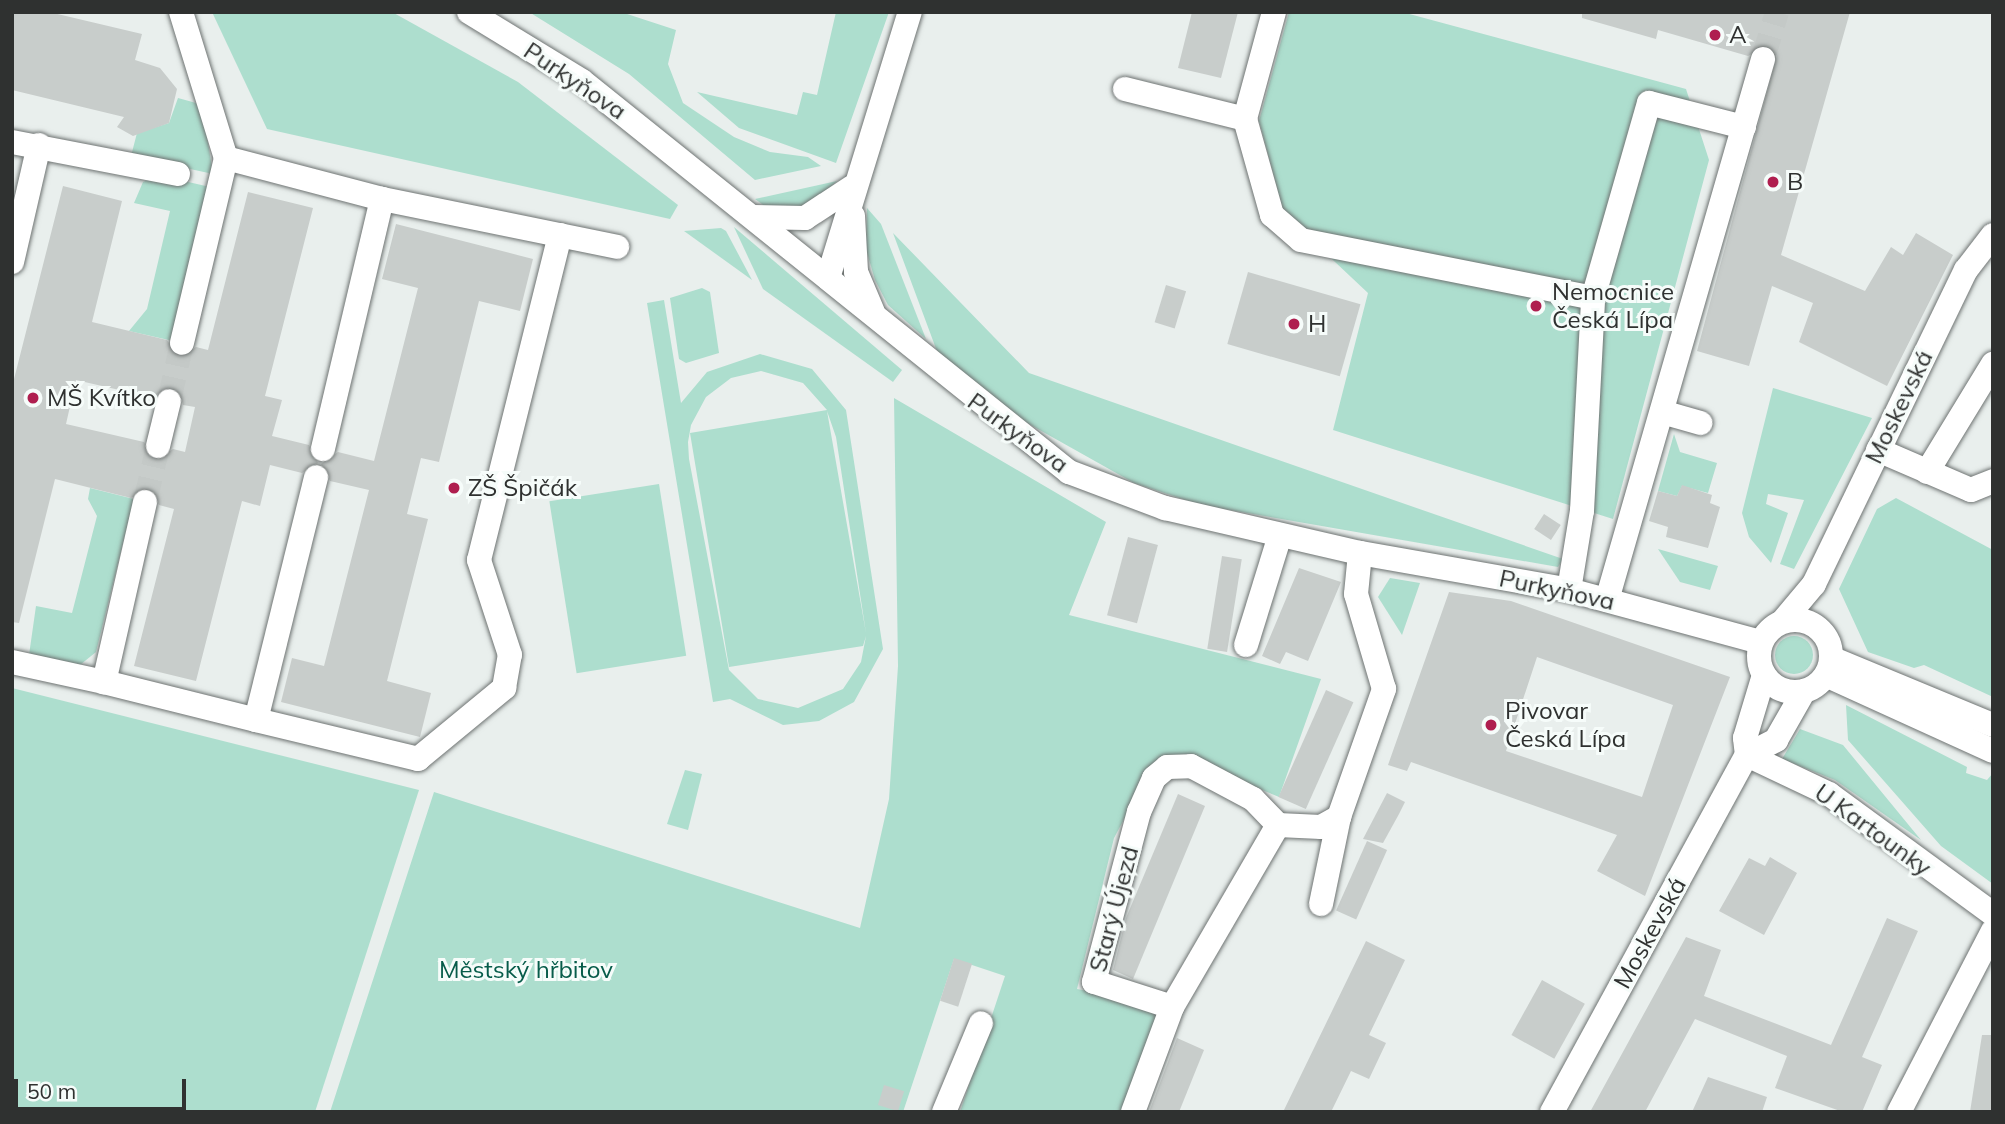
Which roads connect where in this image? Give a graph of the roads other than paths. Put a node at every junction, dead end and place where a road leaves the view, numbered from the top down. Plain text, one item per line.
1 (181, 12) edge
2 (469, 12) edge
3 (910, 12) edge
4 (1274, 12) edge
5 (1763, 59) tunnel mouth
6 (1125, 89) dead end
7 (1245, 119) junction
8 (1744, 127) junction
9 (12, 142) edge
10 (39, 145) junction
11 (226, 158) junction
12 (178, 173) dead end
13 (852, 187) junction
14 (382, 199) junction
15 (753, 216) junction
16 (560, 235) junction
17 (1993, 235) edge
18 (617, 247) dead end
19 (12, 262) edge
20 (828, 278) junction
21 (1593, 298) junction
22 (876, 319) junction
23 (182, 343) tunnel mouth
24 (1993, 364) edge
25 (169, 401) tunnel mouth
26 (1662, 412) junction
27 (1700, 423) dead end
28 (158, 446) tunnel mouth
29 (323, 449) dead end
30 (1878, 450) junction
31 (1927, 471) junction
32 (316, 477) dead end
33 (1993, 481) edge
34 (145, 502) tunnel mouth
35 (1280, 535) junction
36 (1360, 553) junction
37 (1814, 584) junction
38 (1569, 590) junction
39 (1607, 600) junction
40 (1783, 621) junction
41 (1823, 634) junction
42 (1761, 642) junction
43 (1246, 645) dead end
44 (12, 662) edge
45 (1828, 666) junction
46 (1764, 675) junction
47 (104, 682) junction
48 (1804, 691) junction
49 (256, 720) junction
50 (1993, 725) edge
51 (1993, 751) edge
52 (1748, 755) junction
53 (1339, 817) junction
54 (1278, 825) junction
55 (1321, 904) dead end
56 (1993, 914) edge
57 (1993, 931) edge
58 (1172, 1007) junction
59 (981, 1023) dead end
60 (944, 1112) edge
61 (1133, 1112) edge
62 (1552, 1112) edge
63 (1899, 1112) edge

1 - 11 street
2 - 15 street, Purkyňova
3 - 13 street
4 - 7 street
5 - 8 street
6 - 7 street
7 - 21 street
8 - 21 street
8 - 26 street
9 - 10 street
10 - 12 street
10 - 19 street
11 - 14 street
11 - 23 street
13 - 15 street
13 - 20 street
13 - 22 street
14 - 16 street
14 - 29 street
15 - 20 street, Purkyňova
16 - 18 street
16 - 49 street
17 - 30 street, Moskevská
20 - 22 street, Purkyňova
21 - 38 street
22 - 35 street, Purkyňova
24 - 31 street
25 - 28 street
26 - 27 street
26 - 39 street
30 - 31 street
30 - 37 street, Moskevská
31 - 33 street
32 - 49 street
34 - 47 street
35 - 36 street, Purkyňova
35 - 43 street
36 - 38 street, Purkyňova
36 - 53 street
37 - 40 street, Moskevská
37 - 41 street
38 - 39 street, Purkyňova
39 - 42 street, Purkyňova
40 - 41 street
40 - 42 street
41 - 45 street
42 - 46 street
44 - 47 street
45 - 48 street
45 - 50 street
45 - 51 street
46 - 48 street
46 - 52 street
47 - 49 street
48 - 52 street
52 - 56 street, U Kartounky
52 - 62 street, Moskevská
53 - 54 street
53 - 55 street
54 - 58 street
54 - 58 street, Starý Újezd
57 - 63 street
58 - 61 street
59 - 60 street

